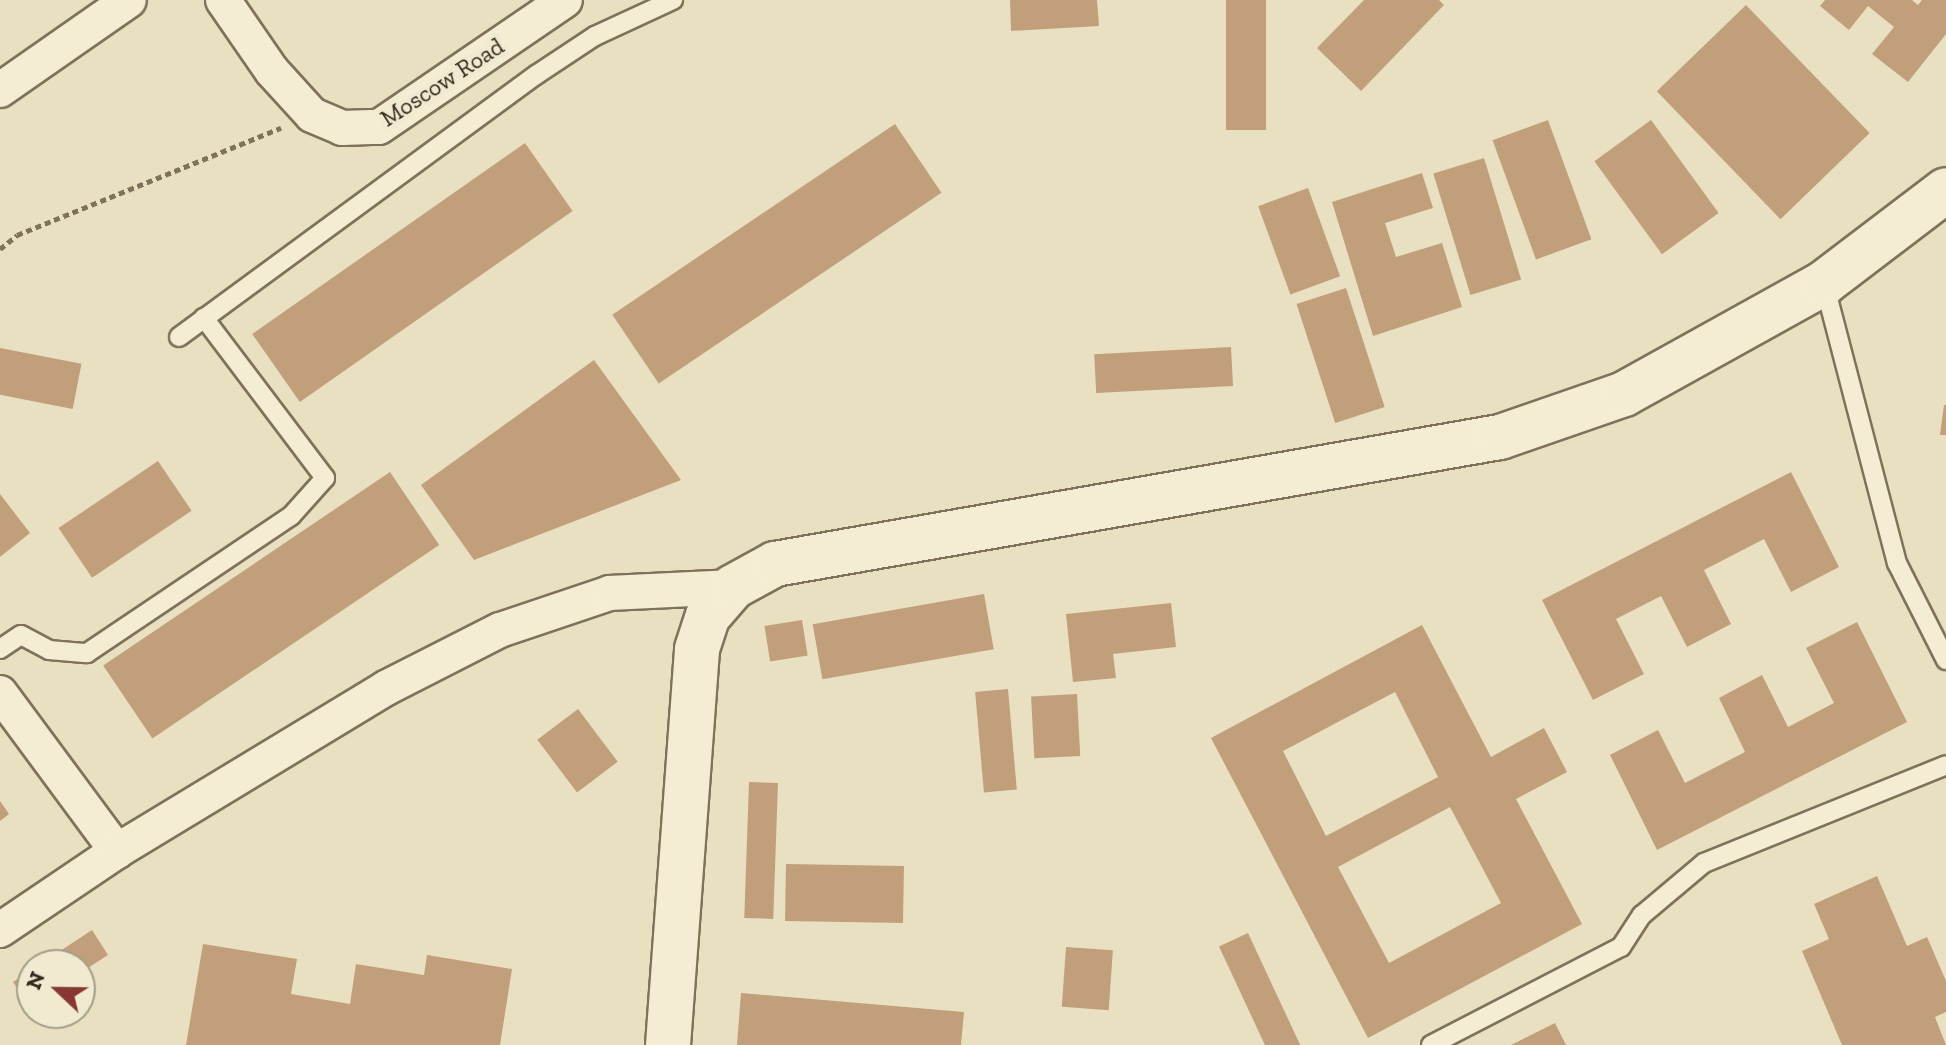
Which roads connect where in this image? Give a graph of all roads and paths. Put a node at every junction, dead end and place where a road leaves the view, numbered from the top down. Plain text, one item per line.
1 (129, 0) edge
2 (223, 0) edge
3 (565, 0) edge
4 (673, 0) edge
5 (0, 90) edge
6 (312, 115) junction
7 (1946, 190) edge
8 (0, 249) edge
9 (1824, 283) junction
10 (204, 318) junction
11 (179, 337) dead end
12 (733, 587) junction
13 (0, 649) edge
14 (1946, 660) edge
15 (0, 693) edge
16 (1946, 765) edge
17 (117, 851) junction
18 (0, 930) edge
19 (668, 1045) edge
20 (1431, 1045) edge

1 - 5 street
2 - 6 street, Moscow Road
3 - 6 street, Moscow Road
4 - 10 lane
6 - 8 path
7 - 9 street
9 - 12 street
9 - 14 lane
10 - 11 lane
10 - 13 lane
12 - 17 street
12 - 19 street
15 - 17 street
16 - 20 lane
17 - 18 street

